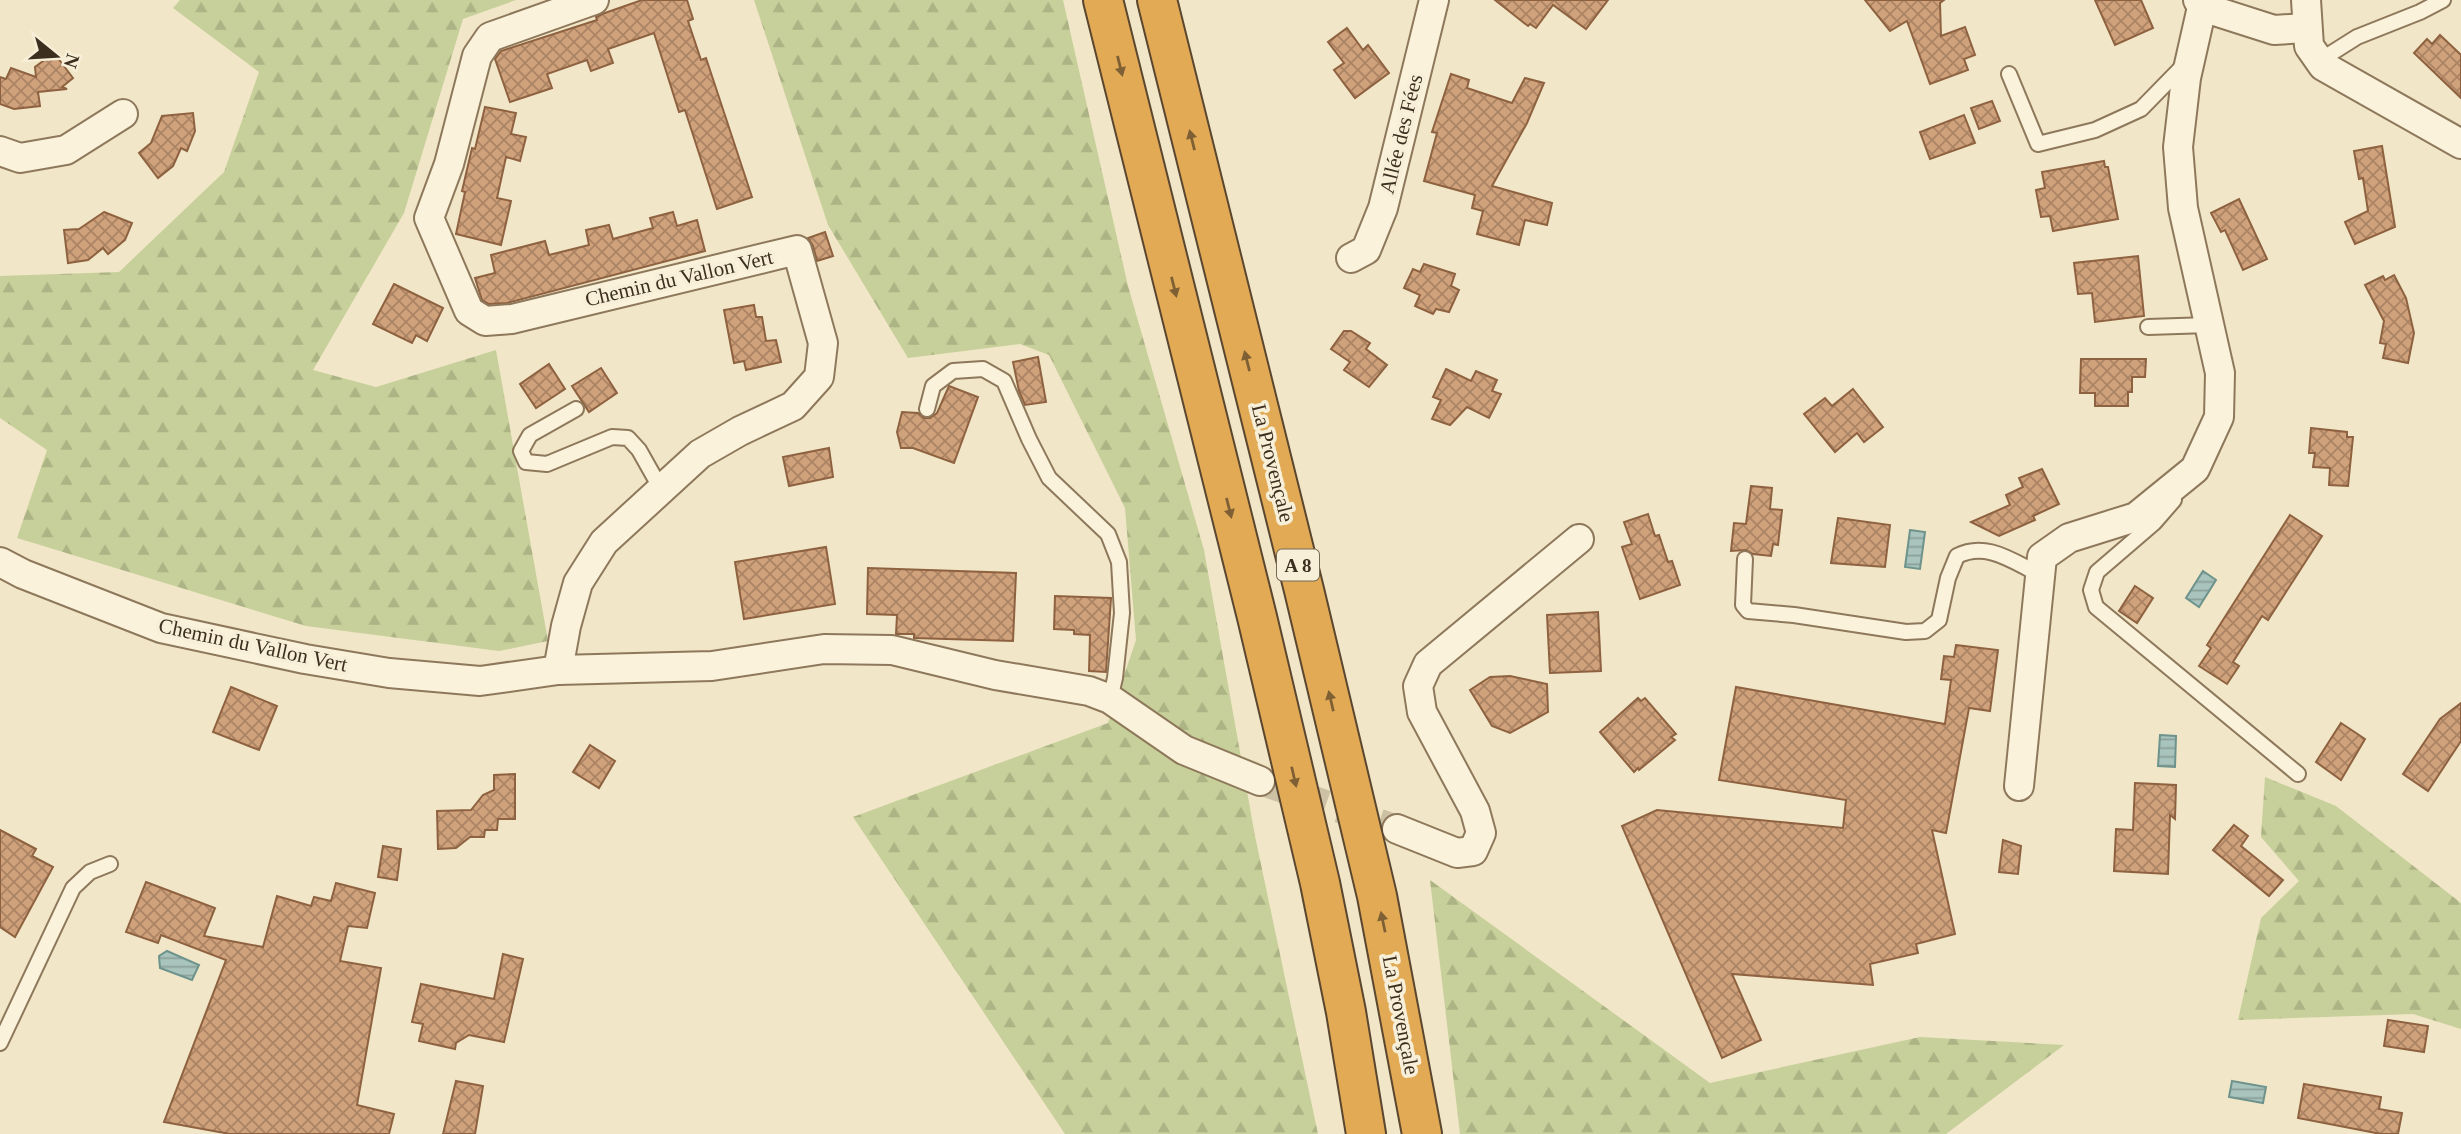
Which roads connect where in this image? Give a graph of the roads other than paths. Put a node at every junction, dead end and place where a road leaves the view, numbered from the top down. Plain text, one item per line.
1 (594, 0) edge
2 (1103, 0) edge
3 (1157, 0) edge
4 (1434, 0) edge
5 (2306, 0) edge
6 (2443, 0) edge
7 (2200, 4) edge
8 (2306, 28) junction
9 (2190, 59) junction
10 (2319, 61) junction
11 (2009, 74) dead end
12 (123, 114) dead end
13 (2461, 144) edge
14 (0, 151) edge
15 (1351, 258) dead end
16 (2209, 325) junction
17 (2148, 327) dead end
18 (576, 409) dead end
19 (927, 409) dead end
20 (2186, 477) junction
21 (662, 489) junction
22 (1579, 539) dead end
23 (1745, 559) dead end
24 (0, 562) edge
25 (2039, 574) junction
26 (558, 670) junction
27 (1110, 699) junction
28 (2298, 774) dead end
29 (1260, 781) tunnel mouth
30 (2019, 786) dead end
31 (1397, 829) tunnel mouth
32 (110, 864) dead end
33 (0, 1043) edge
34 (1366, 1134) edge
35 (1422, 1134) edge

1 - 21 street, Chemin du Vallon Vert
2 -> 34 highway, A 8
35 -> 3 highway, La Provençale / A 8
4 - 15 street, Allée des Fées
5 - 8 street
6 - 10 lane
7 - 8 street
7 - 9 street
8 - 10 street
9 - 11 lane
9 - 16 street
10 - 13 street
12 - 14 street
16 - 17 lane
16 - 20 street
18 - 21 lane
19 - 27 lane
20 - 25 street
20 - 28 lane
21 - 26 street, Chemin du Vallon Vert
22 - 31 street
23 - 25 lane
24 - 26 street, Chemin du Vallon Vert
25 - 30 street
26 - 27 street, Chemin du Vallon Vert
27 - 29 street, Chemin du Vallon Vert
32 - 33 lane

